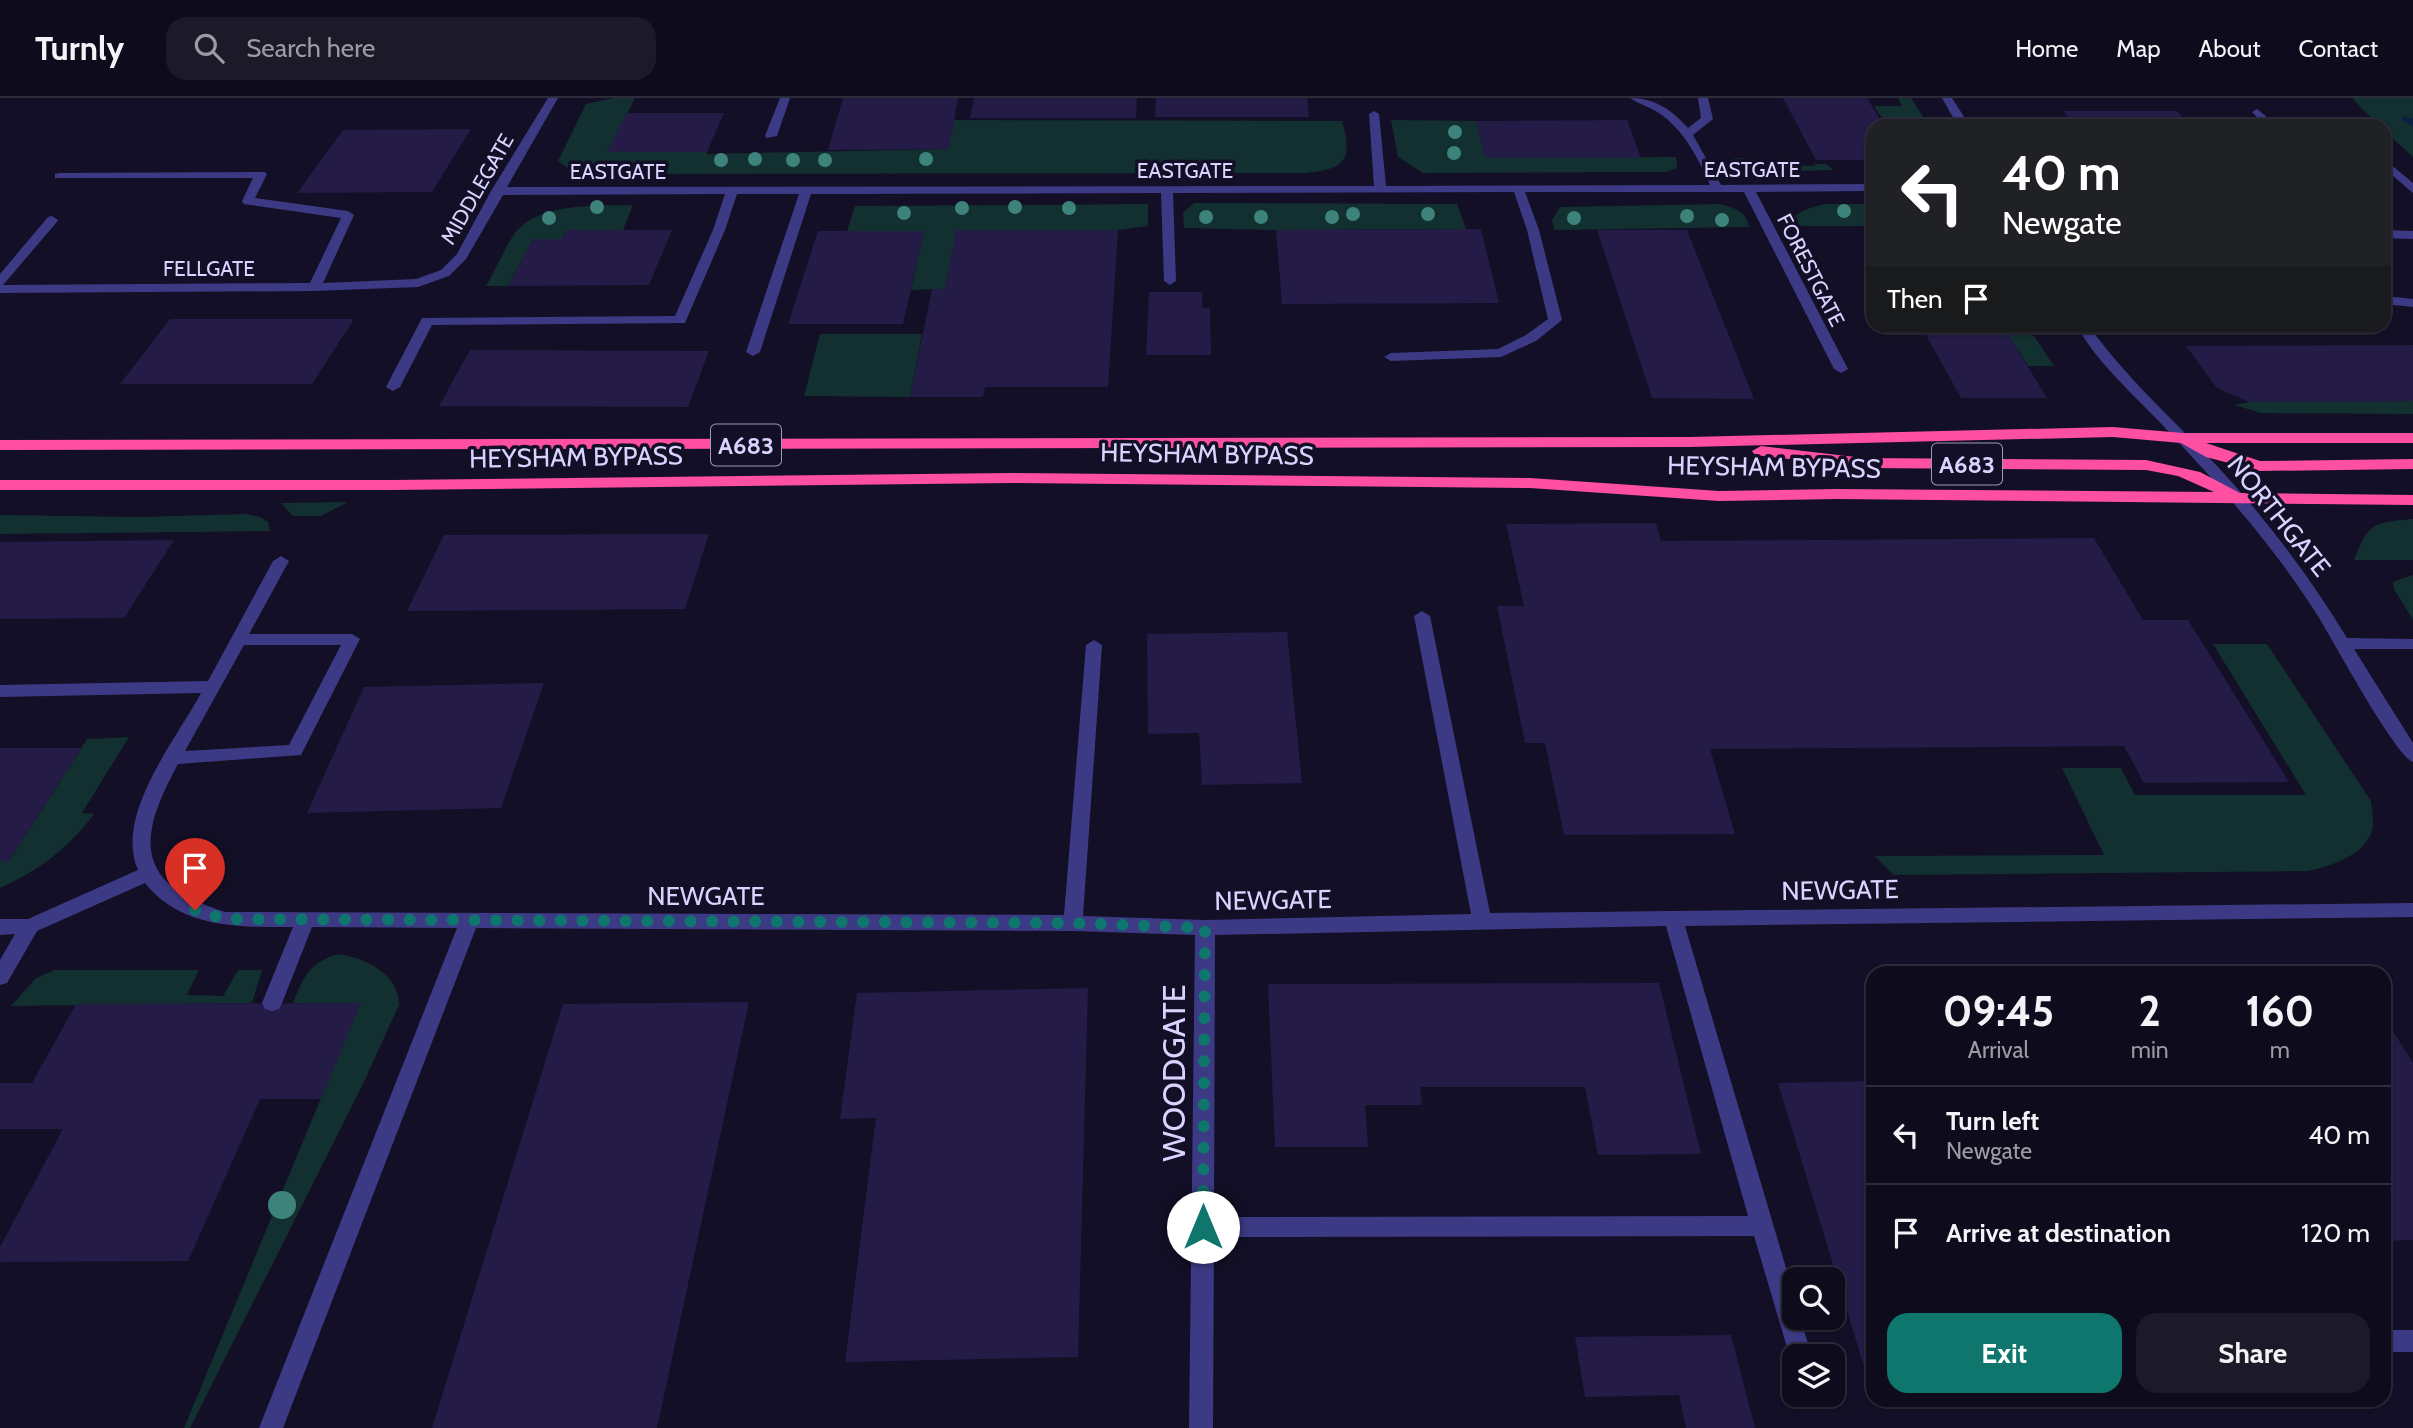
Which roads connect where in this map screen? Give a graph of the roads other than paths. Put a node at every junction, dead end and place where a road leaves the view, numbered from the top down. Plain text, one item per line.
1 (553, 98) edge
2 (785, 98) edge
3 (1635, 98) edge
4 (1703, 98) edge
5 (1947, 98) edge
6 (2257, 112) dead end
7 (1374, 114) dead end
8 (1960, 119) edge
9 (2264, 119) edge
10 (1689, 133) junction
11 (771, 136) dead end
12 (2391, 169) edge
13 (59, 176) dead end
14 (1518, 188) junction
15 (1717, 188) junction
16 (1748, 188) junction
17 (1866, 188) edge
18 (733, 189) junction
19 (807, 189) junction
20 (1167, 189) junction
21 (1380, 189) junction
22 (2413, 189) edge
23 (498, 191) junction
24 (52, 220) dead end
25 (2391, 234) edge
26 (2413, 235) edge
27 (6, 268) edge
28 (1170, 281) dead end
29 (0, 282) edge
30 (418, 283) joint
31 (315, 287) junction
32 (0, 289) edge
33 (2391, 301) edge
34 (2413, 303) edge
35 (2088, 333) edge
36 (753, 352) dead end
37 (1391, 357) dead end
38 (1841, 369) dead end
39 (393, 387) dead end
40 (2183, 438) junction
41 (2413, 438) edge
42 (1690, 442) junction
43 (0, 445) edge
44 (2413, 464) edge
45 (0, 485) edge
46 (2237, 499) junction
47 (2413, 500) edge
48 (281, 561) dead end
49 (1422, 615) dead end
50 (239, 640) junction
51 (2344, 643) junction
52 (2413, 644) edge
53 (1094, 645) dead end
54 (212, 687) junction
55 (0, 691) edge
56 (2413, 756) edge
57 (173, 758) junction
58 (149, 873) junction
59 (2413, 910) edge
60 (1673, 919) junction
61 (305, 920) junction
62 (469, 921) junction
63 (1482, 921) junction
64 (1073, 923) junction
65 (30, 926) junction
66 (0, 927) edge
67 (1205, 928) junction
68 (0, 977) edge
69 (272, 1003) dead end
70 (1762, 1226) junction
71 (1203, 1227) junction
72 (1796, 1344) edge
73 (271, 1428) edge
74 (1201, 1428) edge

1 - 23 street, MIDDLEGATE
2 - 11 street
3 - 10 street
4 - 10 street
5 - 8 street
6 - 9 street
7 - 21 street
10 - 15 street
12 - 22 street
13 - 31 street
14 - 15 street, EASTGATE
14 - 21 street, EASTGATE
14 - 37 street
15 - 16 street, EASTGATE
16 - 17 street, EASTGATE
16 - 38 street, FORESTGATE
18 - 19 street, EASTGATE
18 - 23 street, EASTGATE
18 - 39 street
19 - 20 street, EASTGATE
19 - 36 street
20 - 21 street, EASTGATE
20 - 28 street
23 - 30 street, MIDDLEGATE
24 - 27 street
25 - 26 street
27 - 29 street
30 - 31 street, FELLGATE
31 - 32 street, FELLGATE
33 - 34 street
35 - 40 street, NORTHGATE
40 - 41 highway, HEYSHAM BYPASS / A683
40 - 42 highway, HEYSHAM BYPASS / A683
40 - 44 highway, A683
40 - 46 street, NORTHGATE
42 - 43 highway, HEYSHAM BYPASS / A683
42 - 46 highway, A683
45 - 46 highway, HEYSHAM BYPASS / A683
46 - 47 highway, HEYSHAM BYPASS / A683
46 - 51 street, NORTHGATE
48 - 50 street, NEWGATE
49 - 63 street
50 - 54 street, NEWGATE
50 - 57 street
51 - 52 street
51 - 56 street, NORTHGATE
53 - 64 street
54 - 55 street
54 - 57 street, NEWGATE
57 - 58 street, NEWGATE
58 - 61 street, NEWGATE
58 - 65 street
59 - 60 street, NEWGATE
60 - 63 street, NEWGATE
60 - 70 street
61 - 62 street, NEWGATE
61 - 69 street
62 - 64 street, NEWGATE
62 - 73 street
63 - 67 street, NEWGATE
64 - 67 street, NEWGATE
65 - 66 street
65 - 68 street
67 - 71 street, WOODGATE
70 - 71 street
70 - 72 street
71 - 74 street, WOODGATE

